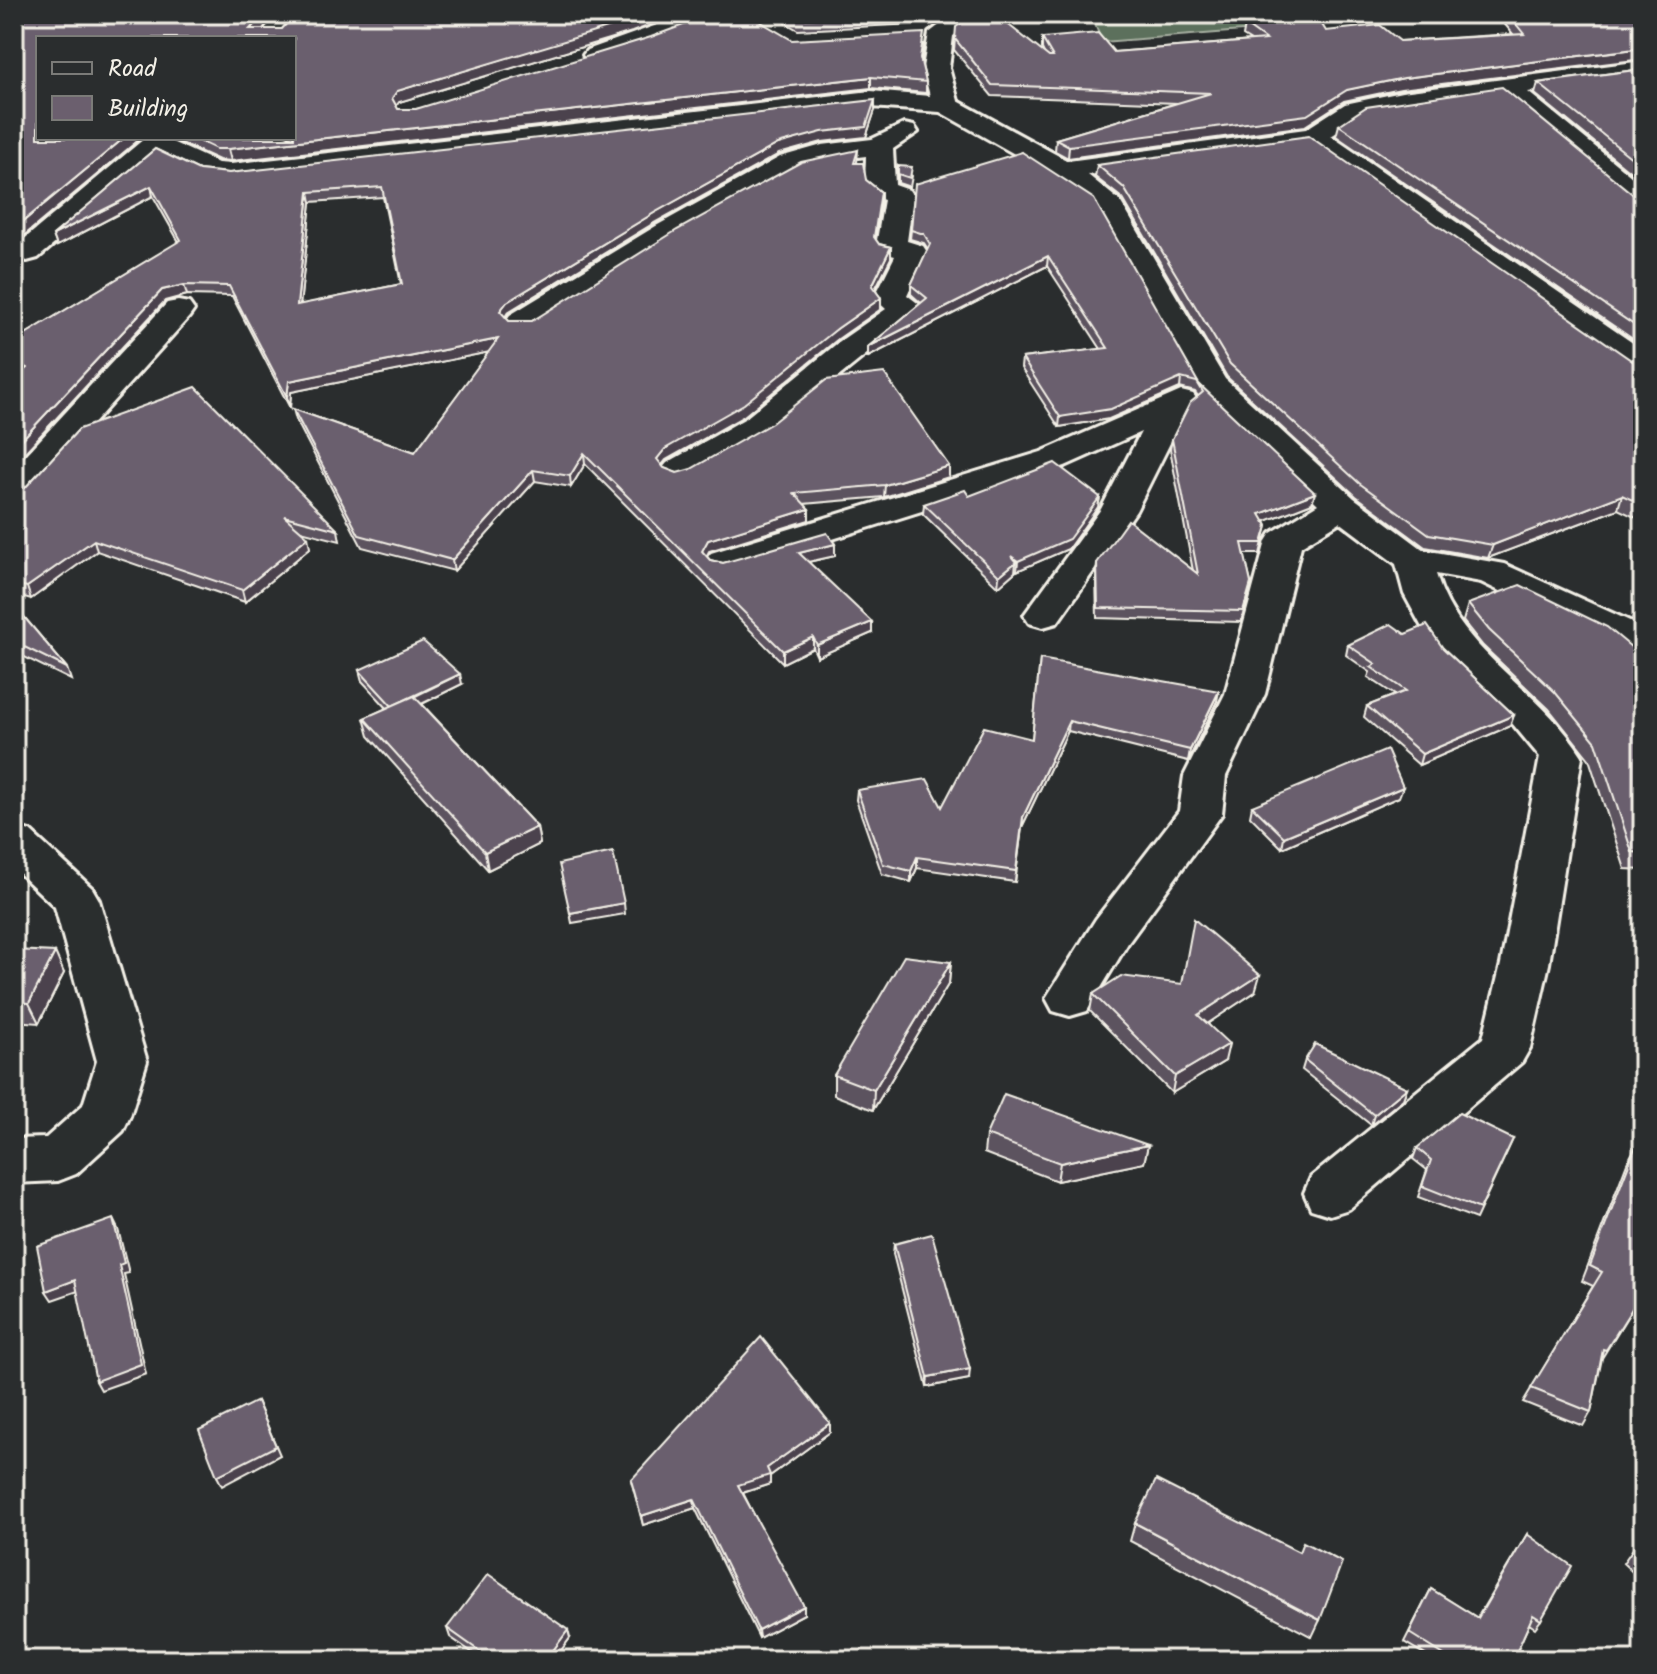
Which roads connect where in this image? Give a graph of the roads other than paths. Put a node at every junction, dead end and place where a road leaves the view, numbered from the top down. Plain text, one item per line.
1 (294, 14) edge
2 (711, 14) edge
3 (971, 14) edge
4 (269, 36) edge
5 (577, 61) edge
6 (1643, 69) edge
7 (1504, 85) junction
8 (946, 105) junction
9 (1313, 136) junction
10 (158, 141) edge
11 (879, 146) junction
12 (1062, 170) junction
13 (1643, 200) edge
14 (27, 252) dead end
15 (178, 310) dead end
16 (521, 322) edge
17 (1643, 365) edge
18 (1212, 385) junction
19 (1172, 405) junction
20 (679, 470) edge
21 (14, 489) edge
22 (1341, 506) junction
23 (1413, 559) junction
24 (724, 561) edge
25 (1043, 615) dead end
26 (1643, 640) edge
27 (14, 842) edge
28 (1070, 998) dead end
29 (14, 1161) edge
30 (1330, 1193) dead end

1 - 4 street
2 - 5 street
3 - 8 street
6 - 7 street
7 - 9 street
7 - 13 street
8 - 10 street
8 - 11 street
8 - 12 street
9 - 12 street
9 - 17 street
10 - 14 street
11 - 16 street
11 - 20 street
12 - 18 street
15 - 21 street
18 - 19 street
18 - 22 street
19 - 24 street
19 - 25 street
22 - 23 street
22 - 28 street
23 - 26 street
23 - 30 street
27 - 29 street

